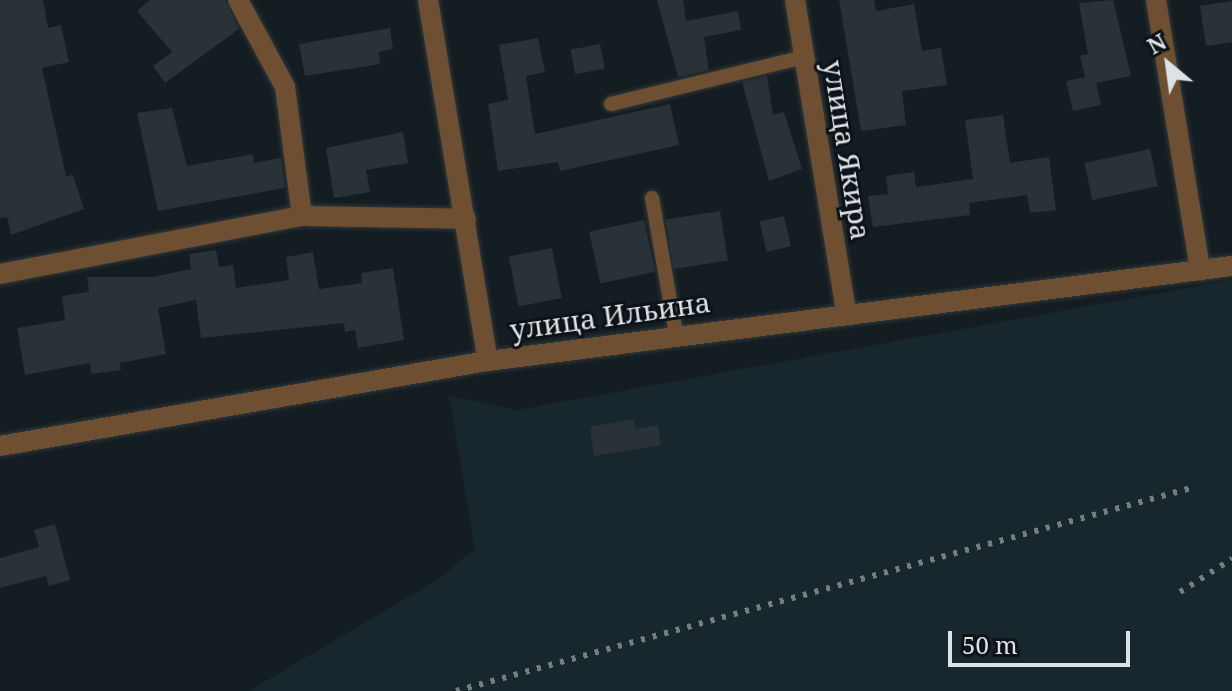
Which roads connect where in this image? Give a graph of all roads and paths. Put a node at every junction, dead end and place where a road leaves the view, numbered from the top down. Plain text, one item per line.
1 (238, 0) edge
2 (428, 0) edge
3 (795, 0) edge
4 (1156, 0) edge
5 (804, 57) junction
6 (611, 104) dead end
7 (652, 198) dead end
8 (302, 216) junction
9 (466, 219) junction
10 (1232, 266) edge
11 (1200, 270) junction
12 (0, 274) edge
13 (846, 310) junction
14 (676, 334) junction
15 (488, 361) junction
16 (0, 446) edge

1 - 8 street
2 - 9 street
3 - 5 street, улица Якира
4 - 11 street
5 - 6 lane
5 - 13 street, улица Якира
7 - 14 lane
8 - 9 street
8 - 12 street
9 - 15 street
10 - 11 street, улица Ильина
11 - 13 street, улица Ильина
13 - 14 street, улица Ильина
14 - 15 street, улица Ильина
15 - 16 street, улица Ильина

